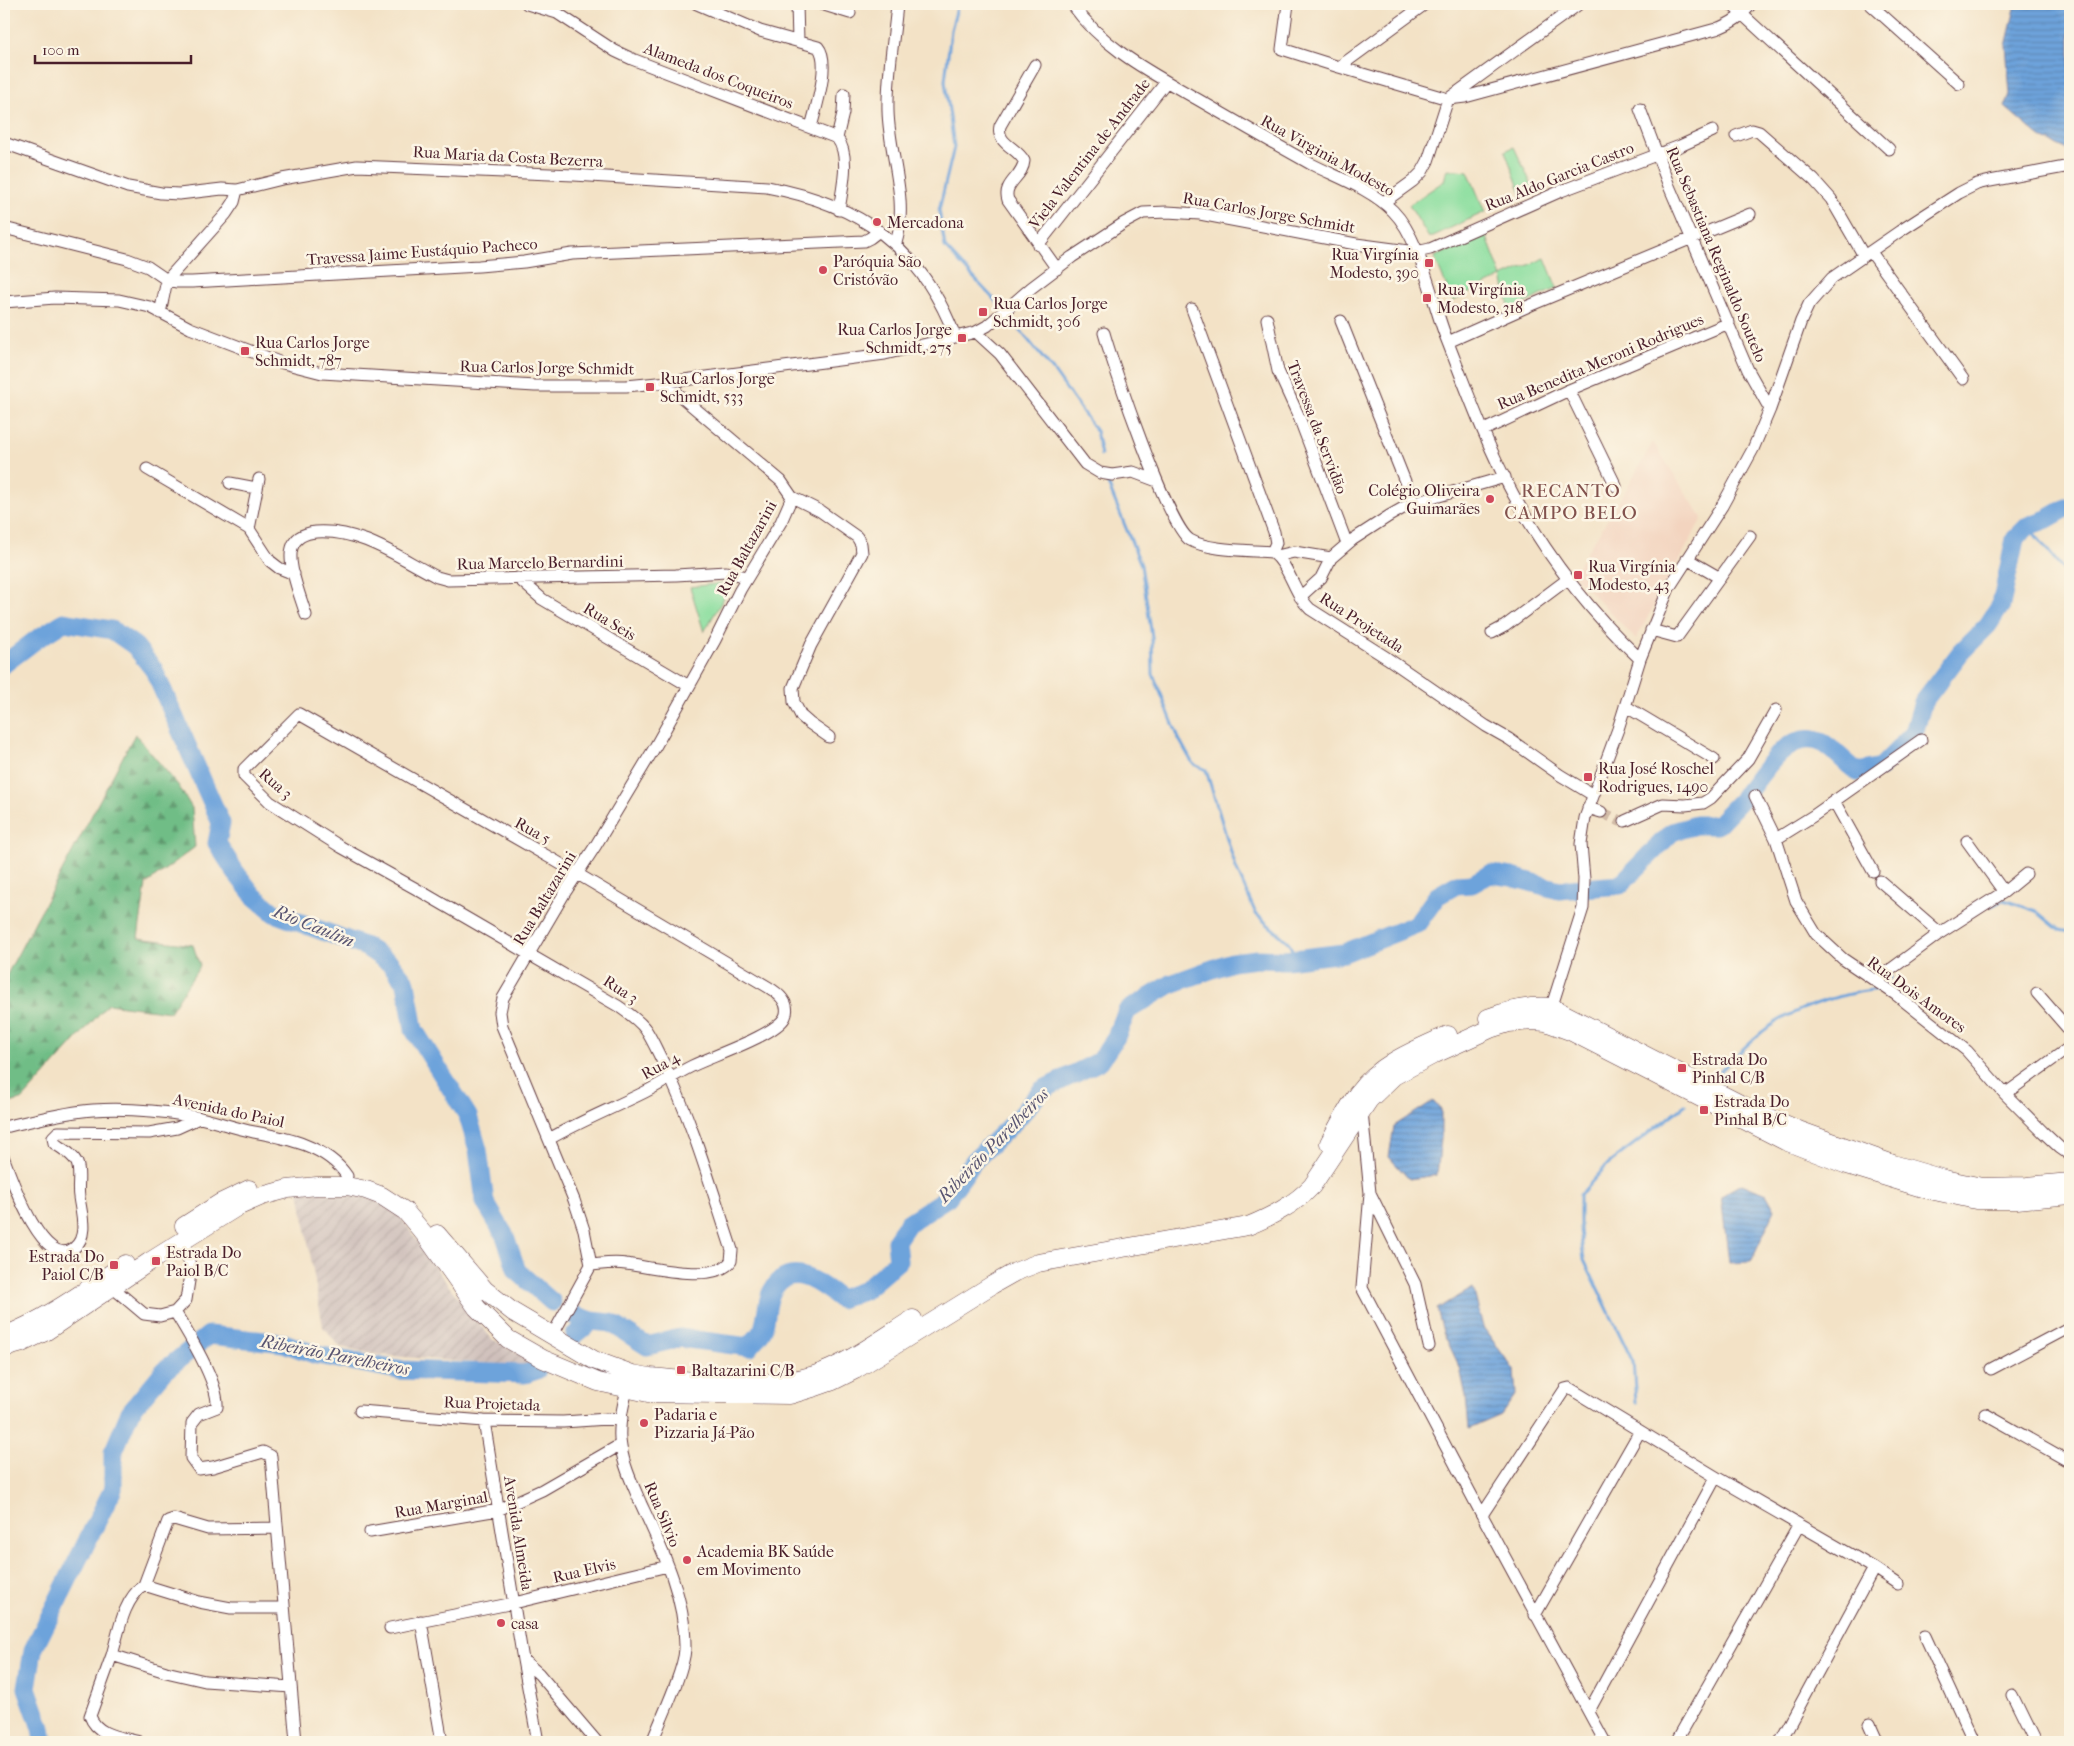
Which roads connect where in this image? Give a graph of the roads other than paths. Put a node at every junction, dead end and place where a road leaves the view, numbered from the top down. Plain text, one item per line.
1 (527, 4) edge
2 (696, 4) edge
3 (797, 4) edge
4 (821, 4) edge
5 (897, 4) edge
6 (1072, 4) edge
7 (1288, 4) edge
8 (1425, 4) edge
9 (1579, 4) edge
10 (1731, 4) edge
11 (1751, 4) edge
12 (1870, 4) edge
13 (850, 13) dead end
14 (1743, 15) junction
15 (798, 41) junction
16 (1035, 64) dead end
17 (1339, 67) junction
18 (1166, 82) junction
19 (1959, 84) dead end
20 (844, 94) dead end
21 (1448, 99) junction
22 (1640, 109) dead end
23 (811, 127) junction
24 (1713, 130) dead end
25 (1736, 136) dead end
26 (837, 138) junction
27 (4, 143) edge
28 (1890, 149) dead end
29 (1656, 154) junction
30 (2070, 166) edge
31 (237, 190) junction
32 (1384, 202) junction
33 (840, 210) junction
34 (1750, 214) dead end
35 (4, 228) edge
36 (879, 231) junction
37 (1692, 238) junction
38 (896, 243) junction
39 (1038, 244) junction
40 (1416, 252) junction
41 (1867, 254) junction
42 (1056, 269) junction
43 (167, 280) junction
44 (4, 302) edge
45 (1192, 309) dead end
46 (160, 313) junction
47 (1267, 319) dead end
48 (1341, 321) dead end
49 (1729, 323) junction
50 (976, 332) junction
51 (1104, 333) dead end
52 (955, 336) junction
53 (1448, 342) junction
54 (1963, 379) dead end
55 (668, 382) junction
56 (1568, 390) junction
57 (1770, 409) junction
58 (1484, 430) junction
59 (1147, 455) junction
60 (147, 469) dead end
61 (1133, 472) junction
62 (1505, 478) junction
63 (1157, 481) junction
64 (230, 483) dead end
65 (1616, 486) dead end
66 (792, 497) junction
67 (1414, 504) junction
68 (249, 529) junction
69 (1750, 536) dead end
70 (1347, 544) junction
71 (1275, 554) junction
72 (1331, 558) junction
73 (1686, 559) junction
74 (294, 574) junction
75 (747, 577) junction
76 (518, 578) junction
77 (1720, 578) junction
78 (1568, 580) junction
79 (1300, 597) junction
80 (306, 615) dead end
81 (1651, 630) junction
82 (1492, 633) dead end
83 (1640, 658) junction
84 (688, 686) junction
85 (1626, 706) junction
86 (1776, 710) dead end
87 (299, 714) joint
88 (830, 737) dead end
89 (1921, 740) dead end
90 (1714, 759) dead end
91 (1593, 795) junction
92 (1755, 796) dead end
93 (1834, 801) junction
94 (1588, 808) junction
95 (1601, 812) tunnel mouth
96 (1625, 821) tunnel mouth
97 (1776, 839) junction
98 (1967, 841) dead end
99 (577, 874) junction
100 (2026, 874) dead end
101 (2004, 892) junction
102 (1940, 932) junction
103 (530, 954) junction
104 (1875, 981) junction
105 (2037, 993) dead end
106 (1549, 1015) junction
107 (784, 1018) joint
108 (2070, 1031) edge
109 (2070, 1047) edge
110 (671, 1078) junction
111 (2005, 1094) junction
112 (1362, 1111) junction
113 (199, 1118) junction
114 (4, 1127) edge
115 (549, 1138) junction
116 (2070, 1154) edge
117 (4, 1159) edge
118 (347, 1176) junction
119 (2070, 1182) edge
120 (1370, 1193) junction
121 (2070, 1195) edge
122 (183, 1241) junction
123 (591, 1265) junction
124 (112, 1287) junction
125 (176, 1312) junction
126 (513, 1312) junction
127 (2070, 1327) edge
128 (500, 1331) junction
129 (4, 1336) edge
130 (552, 1336) junction
131 (1429, 1346) dead end
132 (4, 1348) edge
133 (576, 1350) junction
134 (562, 1367) junction
135 (1991, 1369) dead end
136 (624, 1383) junction
137 (360, 1411) dead end
138 (1985, 1414) dead end
139 (622, 1415) junction
140 (484, 1421) junction
141 (1640, 1431) junction
142 (620, 1445) junction
143 (2070, 1462) edge
144 (1716, 1477) junction
145 (498, 1510) junction
146 (1482, 1515) junction
147 (1799, 1525) junction
148 (277, 1528) junction
149 (370, 1532) dead end
150 (668, 1566) junction
151 (1874, 1568) junction
152 (1898, 1584) dead end
153 (144, 1585) junction
154 (514, 1603) junction
155 (284, 1608) junction
156 (1535, 1614) junction
157 (421, 1621) junction
158 (390, 1628) dead end
159 (1925, 1636) dead end
160 (112, 1655) junction
161 (522, 1660) junction
162 (291, 1687) junction
163 (2012, 1695) dead end
164 (1589, 1711) junction
165 (1870, 1724) dead end
166 (139, 1742) edge
167 (296, 1742) edge
168 (442, 1742) edge
169 (538, 1742) edge
170 (597, 1742) edge
171 (652, 1742) edge
172 (1605, 1742) edge
173 (1676, 1742) edge
174 (1780, 1742) edge
175 (1878, 1742) edge
176 (1974, 1742) edge
177 (2035, 1742) edge

1 - 23 street, Alameda dos Coqueiros
2 - 15 street
3 - 15 street
4 - 13 street
5 - 38 street
6 - 18 street, Rua Virginia Modesto
7 - 17 street
8 - 17 street
9 - 21 street
10 - 14 street
11 - 14 street
12 - 19 street
14 - 21 street
14 - 28 street
15 - 23 street
16 - 39 street
17 - 21 street
18 - 32 street, Rua Virginia Modesto
18 - 39 street, Viela Valentina de Andrade
20 - 26 street
21 - 32 street
22 - 29 street, Rua Sebastiana Reginaldo Soutelo
23 - 26 street, Alameda dos Coqueiros
24 - 29 street, Rua Aldo Garcia Castro
25 - 41 street
26 - 33 street
27 - 31 street, Rua Maria da Costa Bezerra
29 - 37 street, Rua Sebastiana Reginaldo Soutelo
29 - 40 street, Rua Aldo Garcia Castro
30 - 41 street
31 - 33 street, Rua Maria da Costa Bezerra
31 - 43 street
32 - 40 street, Rua Virginia Modesto
33 - 36 street, Rua Maria da Costa Bezerra
34 - 37 street
35 - 43 street, Travessa Jaime Eustáquio Pacheco
36 - 38 street, Rua Maria da Costa Bezerra
36 - 43 street, Travessa Jaime Eustáquio Pacheco
37 - 49 street, Rua Sebastiana Reginaldo Soutelo
37 - 53 street
38 - 52 street, Rua Maria da Costa Bezerra
39 - 42 street
40 - 42 street, Rua Carlos Jorge Schmidt
40 - 53 street, Rua Virginia Modesto
41 - 54 street
41 - 57 street
42 - 50 street, Rua Carlos Jorge Schmidt
43 - 46 street
44 - 46 street, Rua Carlos Jorge Schmidt
45 - 71 street
46 - 55 street, Rua Carlos Jorge Schmidt
47 - 70 street, Travessa da Servidão
48 - 67 street
49 - 56 street, Rua Benedita Meroni Rodrigues
49 - 57 street, Rua Sebastiana Reginaldo Soutelo
50 - 52 street, Rua Carlos Jorge Schmidt
50 - 61 street
51 - 59 street
52 - 55 street, Rua Carlos Jorge Schmidt
53 - 58 street, Rua Virginia Modesto
55 - 66 street
56 - 58 street, Rua Benedita Meroni Rodrigues
56 - 65 street
57 - 73 street
58 - 62 street, Rua Virginia Modesto
59 - 61 street
59 - 63 street
60 - 68 street
61 - 63 street
62 - 67 street
62 - 78 street, Rua Virginia Modesto
63 - 71 street
64 - 68 street
66 - 75 street, Rua Baltazarini
66 - 88 street
67 - 70 street
68 - 74 street
69 - 77 street
70 - 72 street
71 - 72 street
71 - 79 street, Rua Projetada
72 - 79 street
73 - 77 street
73 - 81 street
74 - 76 street, Rua Marcelo Bernardini
74 - 80 street
75 - 76 street, Rua Marcelo Bernardini
75 - 84 street, Rua Baltazarini
76 - 84 street, Rua Seis
77 - 81 street
78 - 82 street
78 - 83 street, Rua Virginia Modesto
79 - 91 street, Rua Projetada
81 - 83 street
83 - 85 street
84 - 99 street, Rua Baltazarini
85 - 90 street
85 - 91 street
86 - 96 street
87 - 99 street, Rua 5
87 - 103 street, Rua 3
89 - 93 street
91 - 94 street
92 - 97 street, Rua Dois Amores
93 - 97 street
93 - 102 street
94 - 95 street
94 - 106 street
97 - 104 street, Rua Dois Amores
98 - 101 street
99 - 103 street, Rua Baltazarini
99 - 107 street, Rua 5
100 - 101 street
101 - 102 street
102 - 104 street
103 - 110 street, Rua 3
103 - 115 street, Rua Baltazarini
104 - 111 street, Rua Dois Amores
105 - 108 street
106 - 112 main road
106 - 119 main road
106 - 121 main road
106 - 136 main road
107 - 110 street, Rua 4
109 - 111 street
110 - 115 street, Rua 4
110 - 123 street, Rua 3
111 - 116 street, Rua Dois Amores
112 - 120 street
112 - 136 main road
113 - 114 street, Avenida do Paiol
113 - 117 street
113 - 118 street, Avenida do Paiol
115 - 123 street, Rua Baltazarini
118 - 126 main road
118 - 129 main road
120 - 131 street
120 - 146 street
122 - 124 main road
122 - 125 street
122 - 128 main road
123 - 130 street
124 - 125 street
124 - 132 main road
125 - 148 street
126 - 128 main road
126 - 130 main road
127 - 135 street
128 - 134 main road
130 - 133 main road
133 - 134 main road
133 - 136 main road
134 - 136 main road
136 - 139 street, Rua Silvio
137 - 140 street, Rua Projetada
138 - 143 street
139 - 140 street, Rua Projetada
139 - 142 street, Rua Silvio
140 - 145 street, Avenida Almeida
141 - 144 street
141 - 146 street
141 - 156 street
142 - 145 street, Rua Marginal
142 - 150 street, Rua Silvio
144 - 147 street
144 - 164 street
145 - 149 street, Rua Marginal
145 - 154 street, Avenida Almeida
146 - 156 street
147 - 151 street
147 - 173 street
148 - 153 street
148 - 155 street
150 - 154 street, Rua Elvis
150 - 171 street, Rua Silvio
151 - 152 street
151 - 174 street
153 - 155 street
153 - 160 street
154 - 157 street, Rua Elvis
154 - 161 street, Avenida Almeida
155 - 162 street
156 - 164 street
157 - 158 street, Rua Elvis
157 - 168 street
159 - 176 street
160 - 162 street
160 - 166 street
161 - 169 street, Avenida Almeida
161 - 170 street
162 - 167 street
163 - 177 street
164 - 172 street
165 - 175 street

